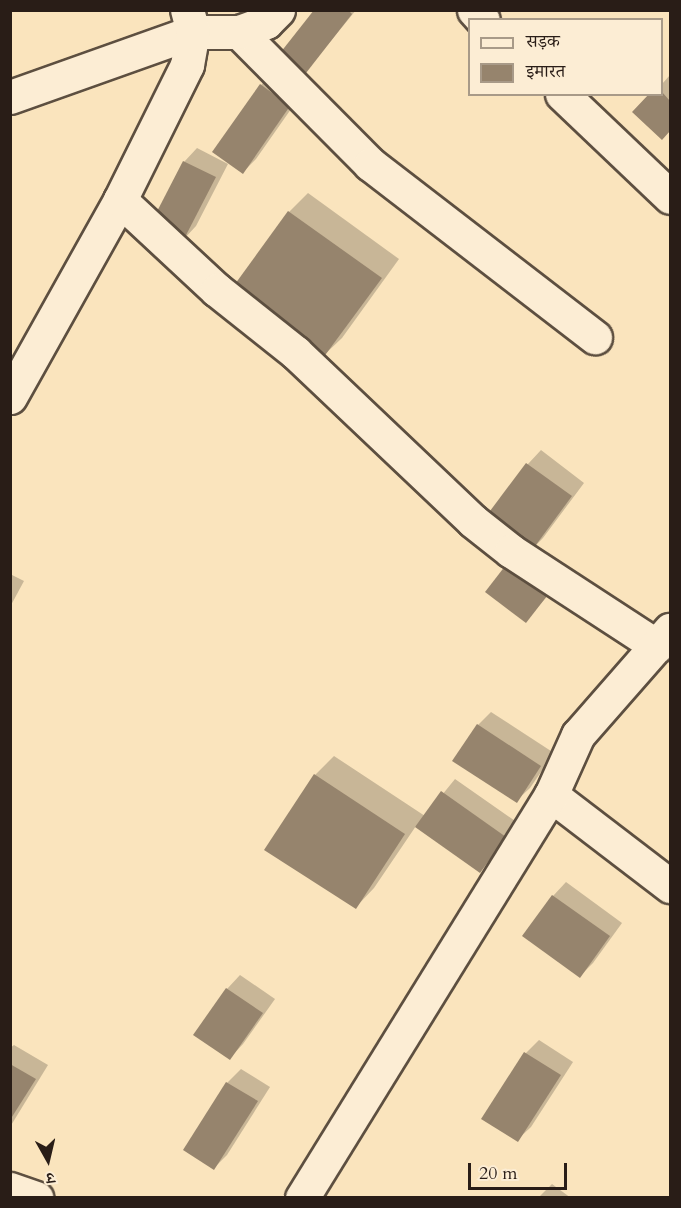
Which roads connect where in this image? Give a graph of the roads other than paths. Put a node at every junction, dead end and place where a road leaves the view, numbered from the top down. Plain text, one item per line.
1 (278, 10) edge
2 (190, 21) edge
3 (239, 32) junction
4 (564, 96) edge
5 (10, 97) edge
6 (670, 197) edge
7 (120, 200) junction
8 (595, 336) dead end
9 (10, 397) edge
10 (664, 638) edge
11 (551, 795) junction
12 (670, 886) edge
13 (10, 1189) edge
14 (36, 1197) edge
15 (302, 1197) edge

1 - 3 street
2 - 3 street
2 - 5 street
2 - 7 street
3 - 8 street
4 - 6 street
7 - 9 street
7 - 10 street
10 - 11 street
11 - 12 street
11 - 15 street
13 - 14 street

